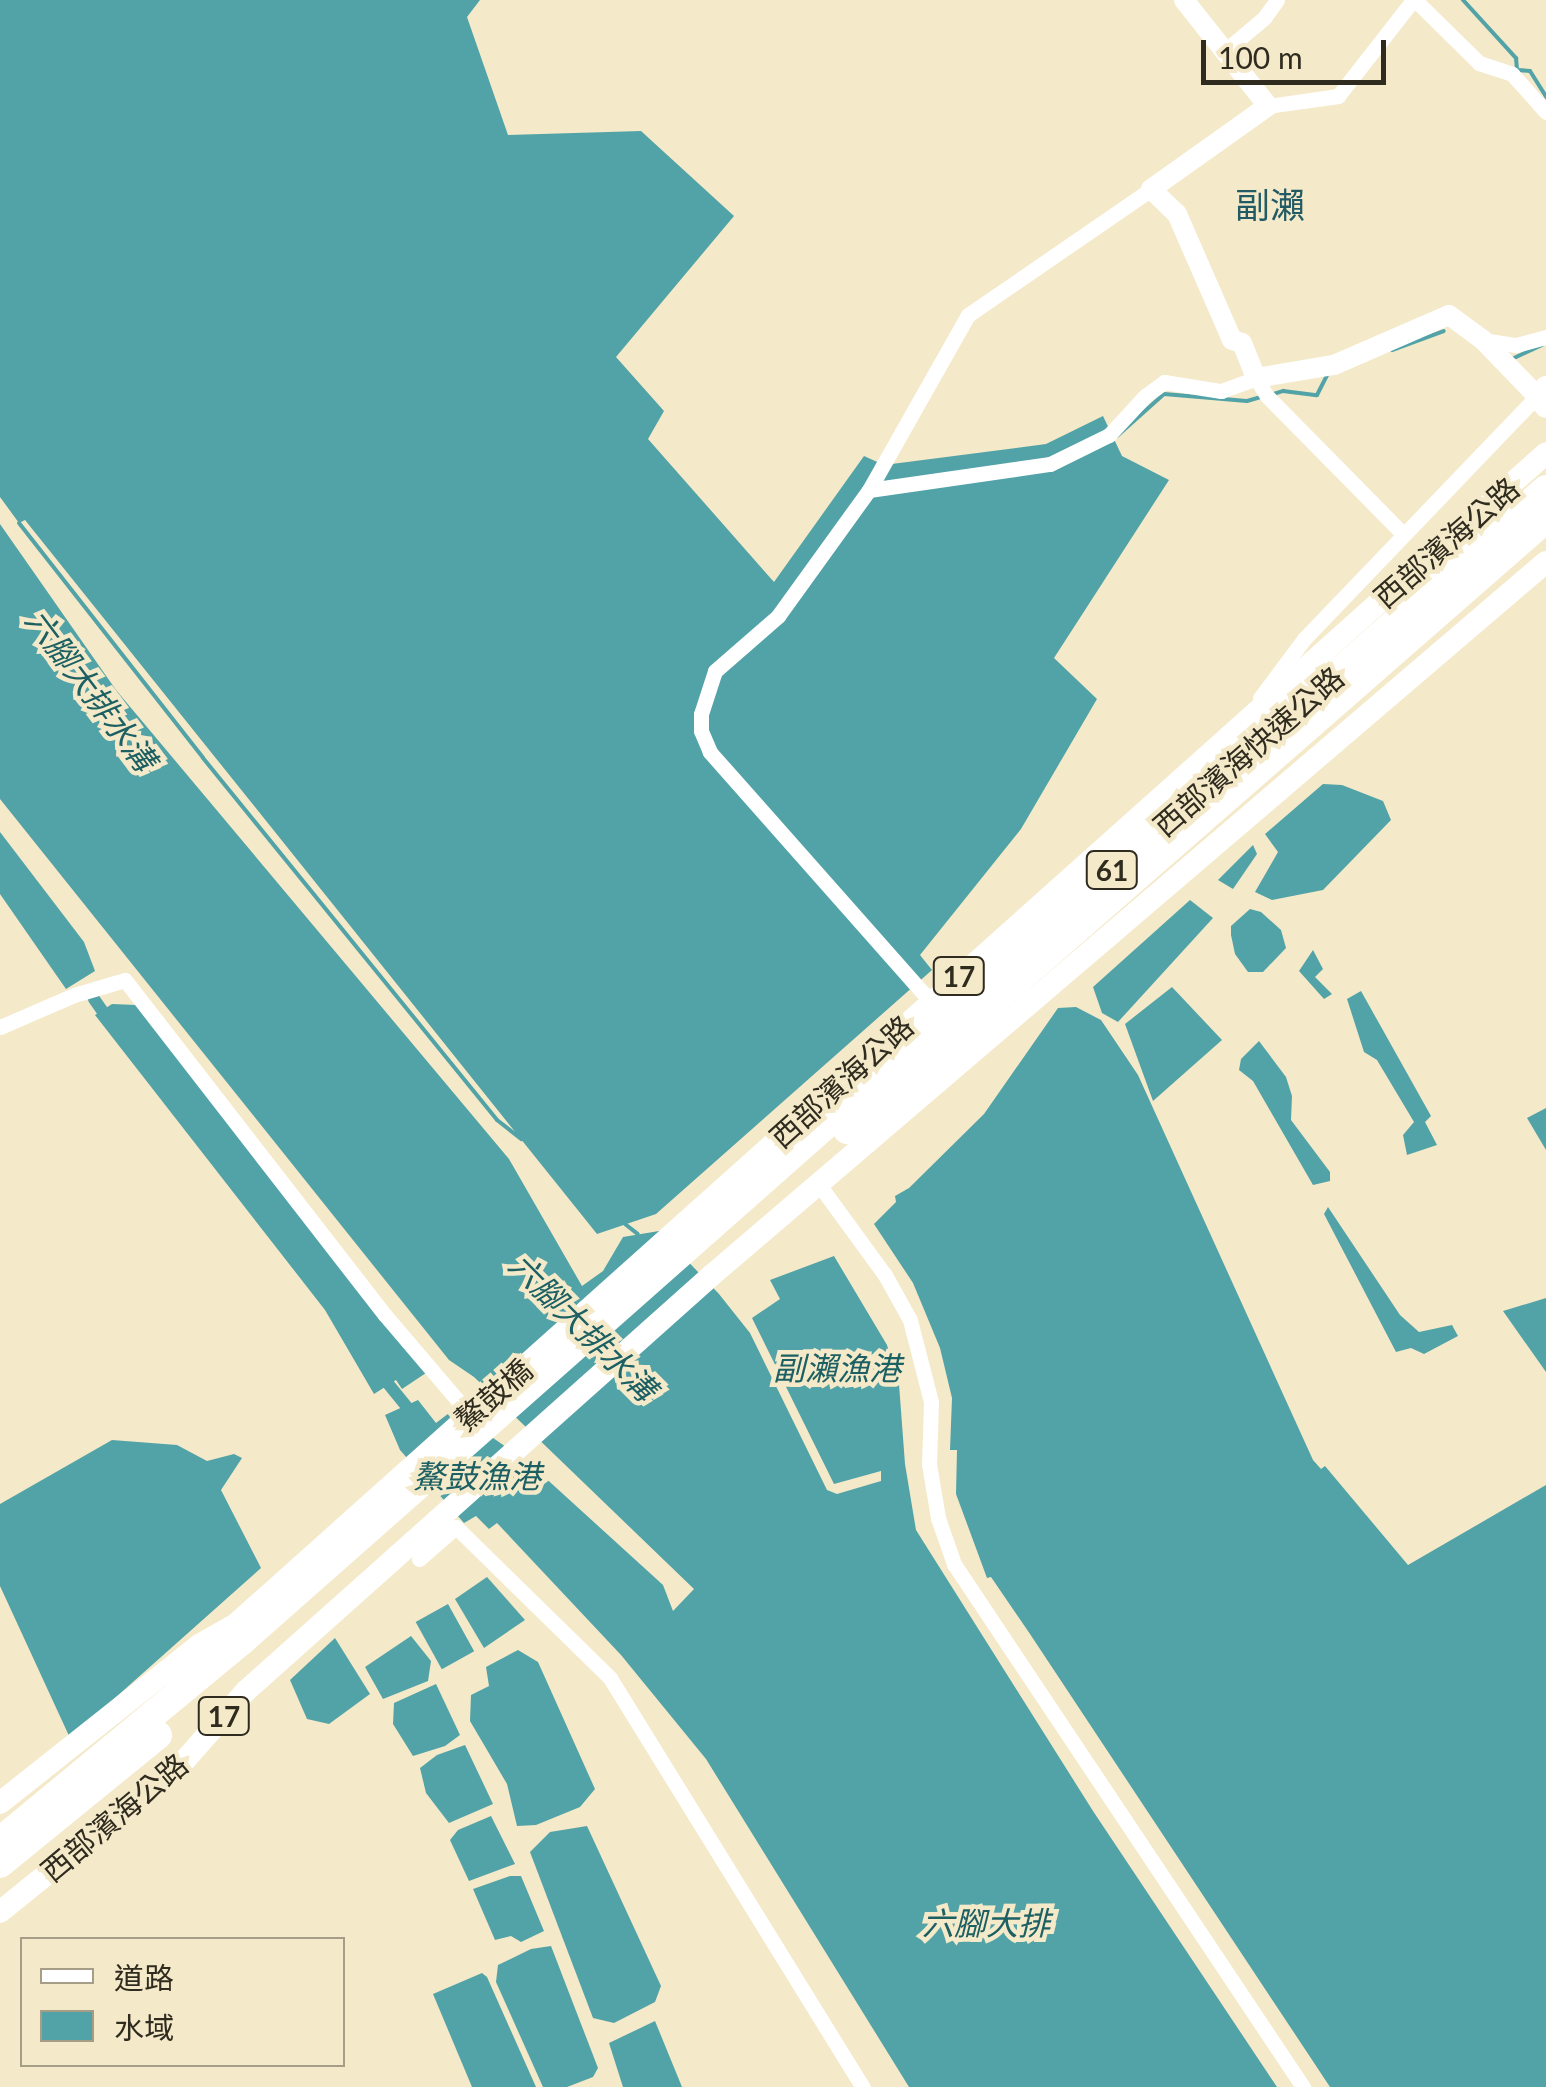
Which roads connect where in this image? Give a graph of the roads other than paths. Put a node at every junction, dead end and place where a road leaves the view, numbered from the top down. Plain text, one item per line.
1 (1184, 0) edge
2 (1277, 0) edge
3 (1414, 0) edge
4 (1226, 50) junction
5 (1268, 106) junction
6 (1546, 112) edge
7 (1151, 189) junction
8 (1546, 337) edge
9 (1483, 340) junction
10 (1256, 378) junction
11 (1543, 397) edge
12 (1546, 454) edge
13 (868, 490) junction
14 (1546, 490) edge
15 (1546, 519) edge
16 (1402, 534) junction
17 (1546, 562) edge
18 (1243, 721) junction
19 (931, 1002) junction
20 (0, 1028) edge
21 (820, 1186) junction
22 (690, 1256) junction
23 (470, 1415) junction
24 (422, 1493) junction
25 (419, 1560) dead end
26 (0, 1803) edge
27 (0, 1841) edge
28 (0, 1864) edge
29 (0, 1912) edge
30 (863, 2087) edge
31 (1304, 2087) edge

1 - 4 street
2 - 4 street
3 - 5 street
3 - 6 street
4 - 5 street
5 - 7 street
7 - 10 street
7 - 13 street
8 - 9 street
9 - 10 street
9 - 11 street
10 - 13 street
10 - 16 street
11 - 16 street
12 - 18 main road, 西部濱海公路 / 17
13 - 19 street
14 - 22 highway, 西部濱海快速公路 / 61
15 - 22 highway, 西部濱海快速公路 / 61
16 - 18 street
17 - 21 main road, 17
18 - 19 main road, 西部濱海公路 / 17
19 - 22 main road, 西部濱海公路 / 17
20 - 23 street
21 - 22 main road, 17
21 - 31 street
22 - 23 main road, 鰲鼓橋 / 17
22 - 24 highway, 鰲鼓橋 / 61
23 - 24 main road, 鰲鼓橋 / 17
24 - 26 main road, 17
24 - 27 highway, 61
24 - 28 highway, 61
24 - 29 main road, 西部濱海公路 / 17
25 - 30 street

